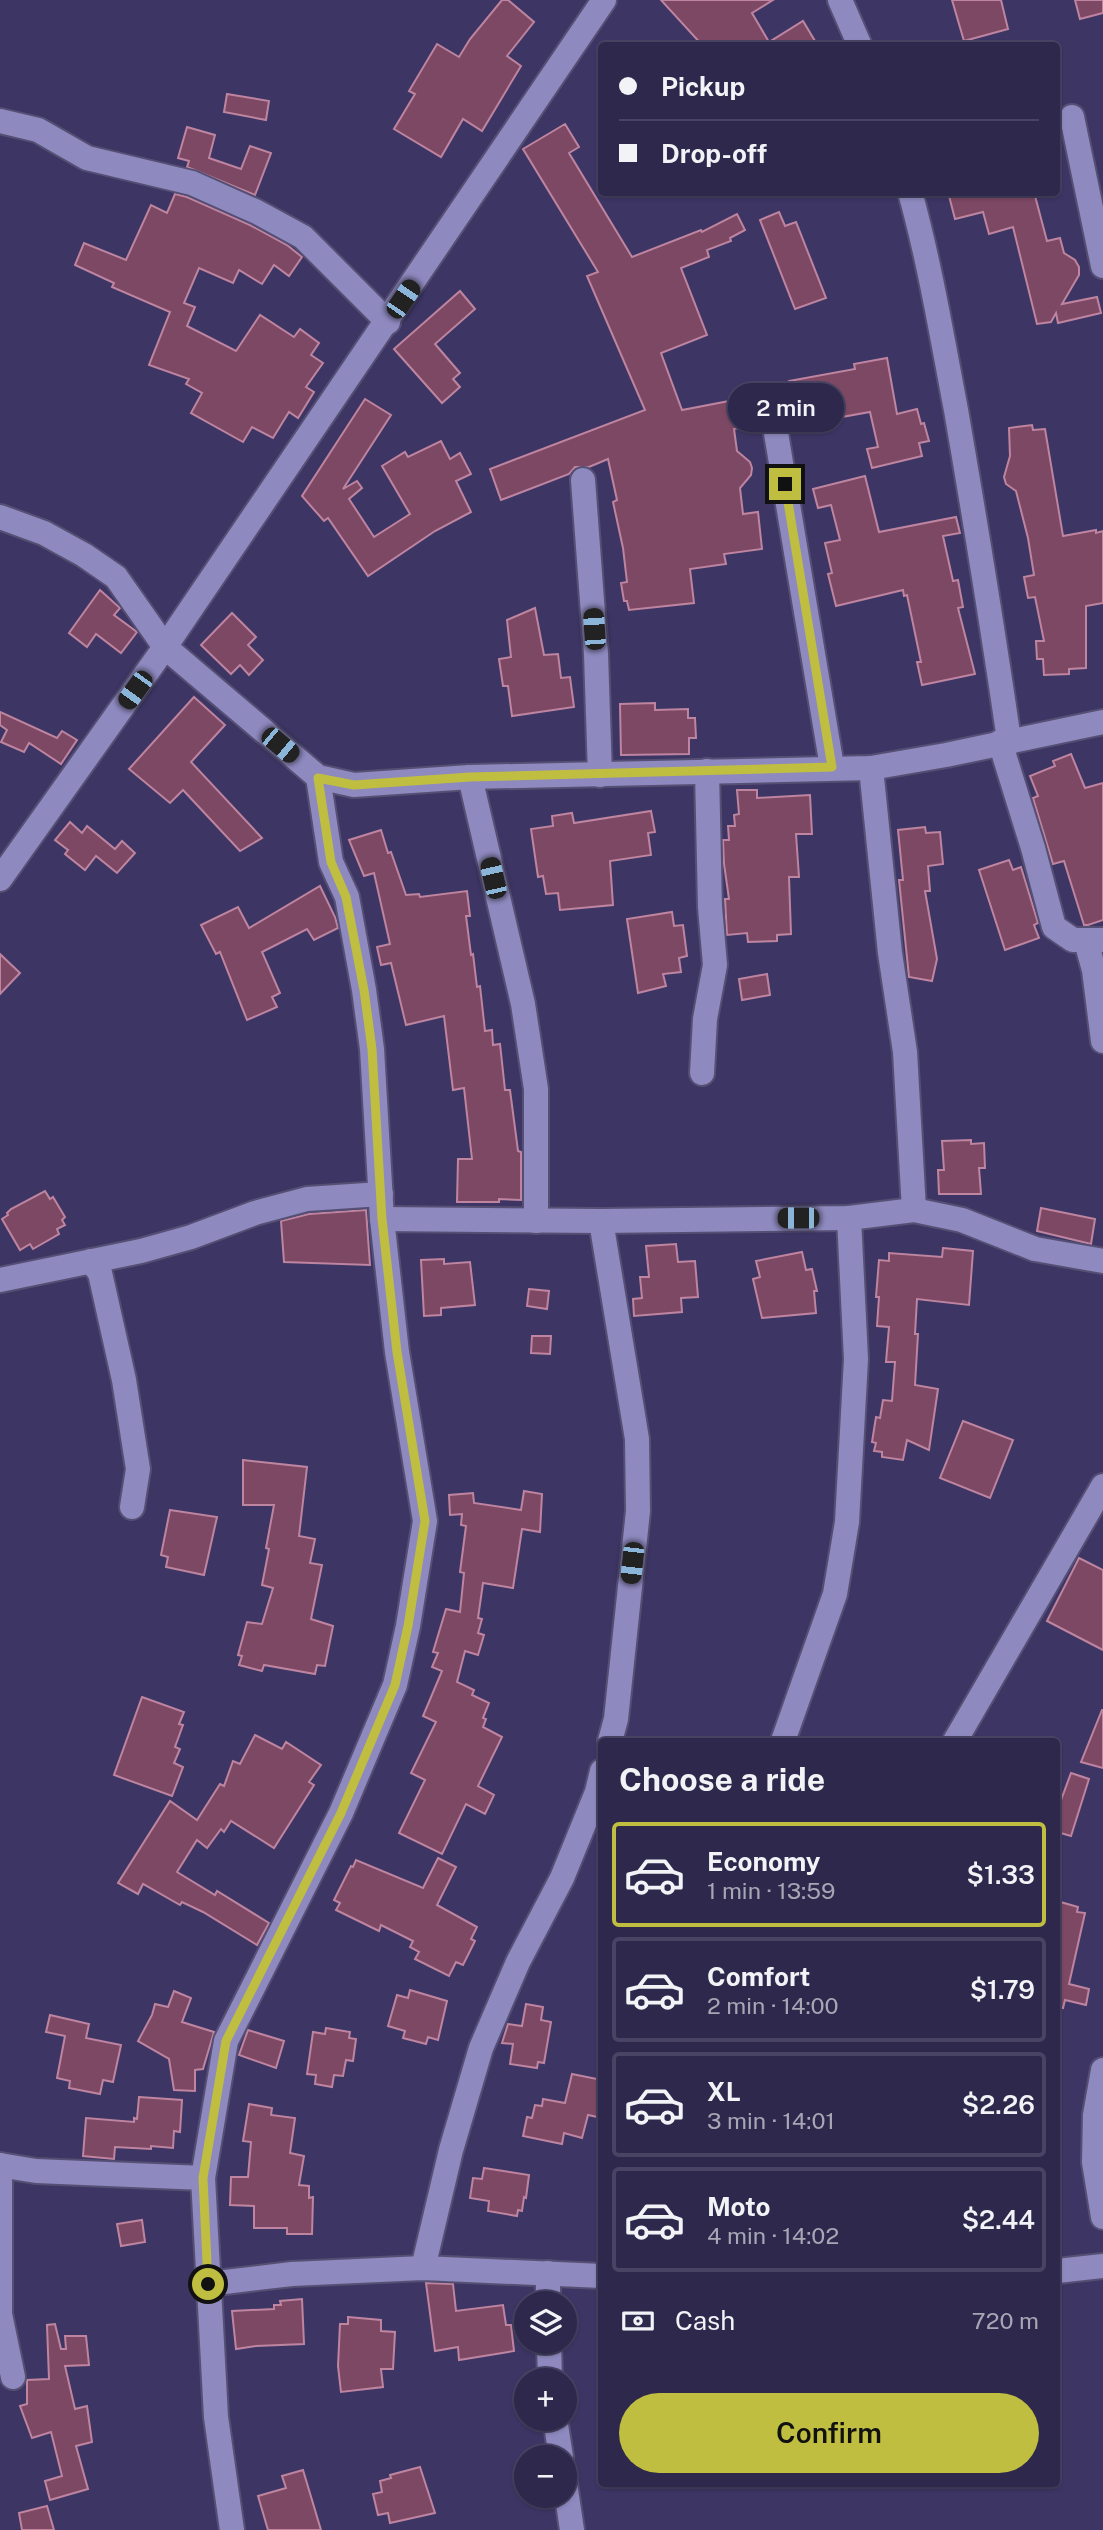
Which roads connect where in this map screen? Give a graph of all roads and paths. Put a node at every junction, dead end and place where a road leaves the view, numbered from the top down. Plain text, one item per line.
1 (604, 0) edge
2 (840, 0) edge
3 (858, 42) edge
4 (1072, 117) dead end
5 (0, 121) edge
6 (911, 196) edge
7 (1103, 266) edge
8 (388, 322) junction
9 (776, 433) dead end
10 (583, 480) dead end
11 (0, 517) edge
12 (165, 648) junction
13 (1103, 722) edge
14 (1005, 741) junction
15 (832, 767) junction
16 (871, 768) junction
17 (707, 771) junction
18 (600, 775) junction
19 (470, 777) junction
20 (318, 778) junction
21 (0, 879) edge
22 (1094, 940) edge
23 (1103, 1041) edge
24 (702, 1073) dead end
25 (381, 1207) junction
26 (914, 1210) junction
27 (849, 1218) junction
28 (536, 1221) junction
29 (601, 1221) junction
30 (91, 1261) junction
31 (1103, 1261) edge
32 (0, 1280) edge
33 (1103, 1486) edge
34 (132, 1507) dead end
35 (611, 1738) edge
36 (784, 1738) edge
37 (957, 1738) edge
38 (598, 1788) edge
39 (1103, 2070) edge
40 (0, 2165) edge
41 (203, 2178) junction
42 (1103, 2217) edge
43 (1103, 2266) edge
44 (424, 2268) junction
45 (1060, 2271) edge
46 (548, 2273) junction
47 (598, 2276) edge
48 (208, 2284) junction
49 (548, 2291) edge
50 (13, 2377) dead end
51 (569, 2508) edge
52 (232, 2530) edge
53 (572, 2530) edge

1 - 8 street
2 - 3 street
4 - 7 street
5 - 8 street
6 - 14 street
8 - 12 street
9 - 15 street
10 - 18 street
11 - 12 street
12 - 20 street
12 - 21 street
13 - 14 street
14 - 16 street
14 - 22 street
15 - 16 street
15 - 17 street
16 - 26 street
17 - 18 street
17 - 24 street
18 - 19 street
19 - 20 street
19 - 28 street
20 - 25 street
22 - 23 street
25 - 28 street
25 - 30 street
25 - 41 street
26 - 27 street
26 - 31 street
27 - 29 street
27 - 36 street
28 - 29 street
29 - 35 street
30 - 32 street
30 - 34 street
33 - 37 street
38 - 44 street
39 - 42 street
40 - 41 street
40 - 50 street
41 - 48 street
43 - 45 street
44 - 46 street
44 - 48 street
46 - 47 street
46 - 49 street
48 - 52 street
51 - 53 street

